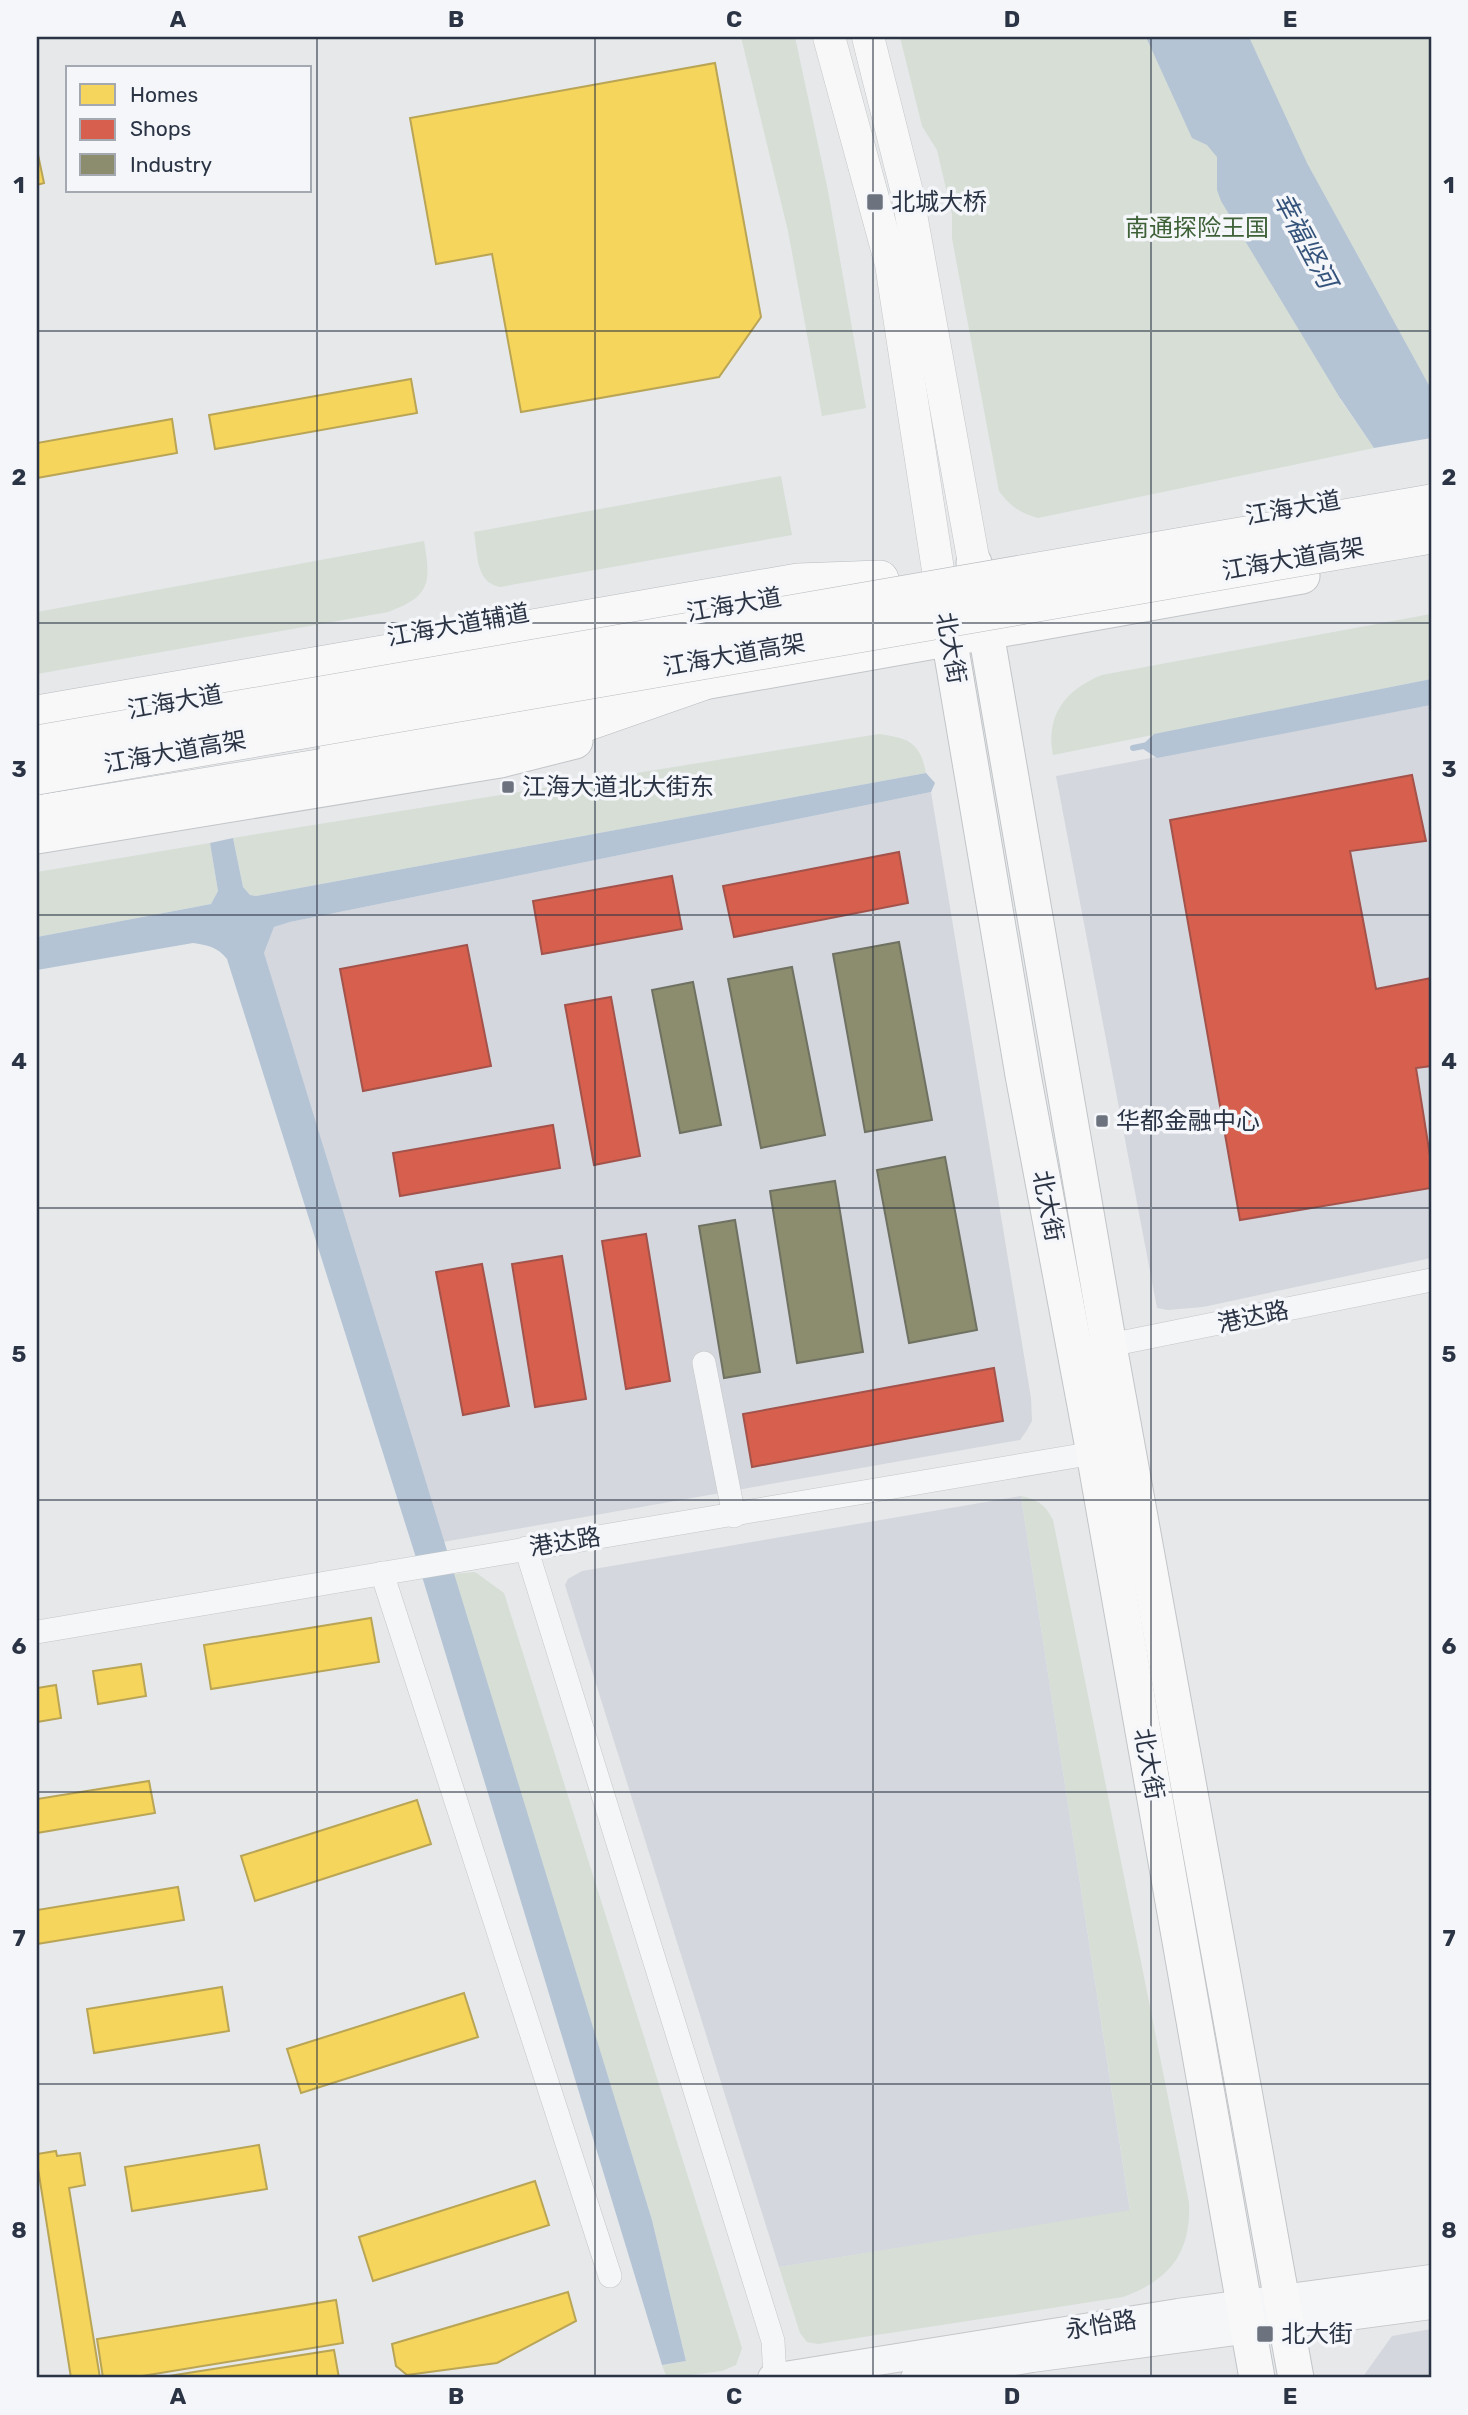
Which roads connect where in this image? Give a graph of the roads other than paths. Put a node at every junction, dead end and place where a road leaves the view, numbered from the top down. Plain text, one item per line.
1 (829, 37) edge
2 (867, 37) edge
3 (1431, 484) edge
4 (1431, 503) edge
5 (1431, 535) edge
6 (1431, 552) edge
7 (974, 563) junction
8 (939, 570) junction
9 (880, 579) junction
10 (986, 633) junction
11 (948, 639) junction
12 (702, 682) junction
13 (37, 698) edge
14 (37, 714) edge
15 (37, 726) edge
16 (578, 733) junction
17 (37, 744) edge
18 (37, 776) edge
19 (37, 798) edge
20 (37, 814) edge
21 (37, 836) edge
22 (1431, 1280) edge
23 (1109, 1346) junction
24 (1075, 1352) junction
25 (704, 1363) dead end
26 (1094, 1452) junction
27 (734, 1516) junction
28 (526, 1548) junction
29 (382, 1573) junction
30 (37, 1632) edge
31 (610, 2276) dead end
32 (1431, 2279) edge
33 (1431, 2305) edge
34 (1286, 2325) junction
35 (1248, 2331) junction
36 (774, 2378) edge
37 (915, 2378) edge
38 (1257, 2378) edge
39 (1296, 2378) edge

1 - 8 main road, 北大街
2 - 7 main road, 北大街
3 - 7 main road, 江海大道
4 - 17 highway, 江海大道高架, bridge
5 - 18 highway, 江海大道高架, bridge
6 - 10 main road
7 - 8 main road, 江海大道
7 - 10 main road, 北大街
8 - 9 main road, 江海大道
8 - 11 main road, 北大街
9 - 13 main road, 江海大道辅道
9 - 14 highway
9 - 15 main road, 江海大道
10 - 11 main road
10 - 23 main road, 北大街
11 - 12 main road
11 - 24 main road, 北大街
12 - 16 highway
12 - 19 main road
16 - 20 highway
16 - 21 main road
22 - 23 street, 港达路
23 - 24 street, 港达路
23 - 34 main road, 北大街
24 - 26 main road, 北大街
25 - 27 street
26 - 27 street, 港达路
26 - 35 main road, 北大街
27 - 28 street, 港达路
28 - 29 street, 港达路
28 - 36 street
29 - 30 street, 港达路
29 - 31 street
32 - 36 street, 永怡路
33 - 34 street, 永怡路
34 - 35 street, 永怡路
34 - 39 main road, 北大街
35 - 37 street, 永怡路
35 - 38 main road, 北大街

